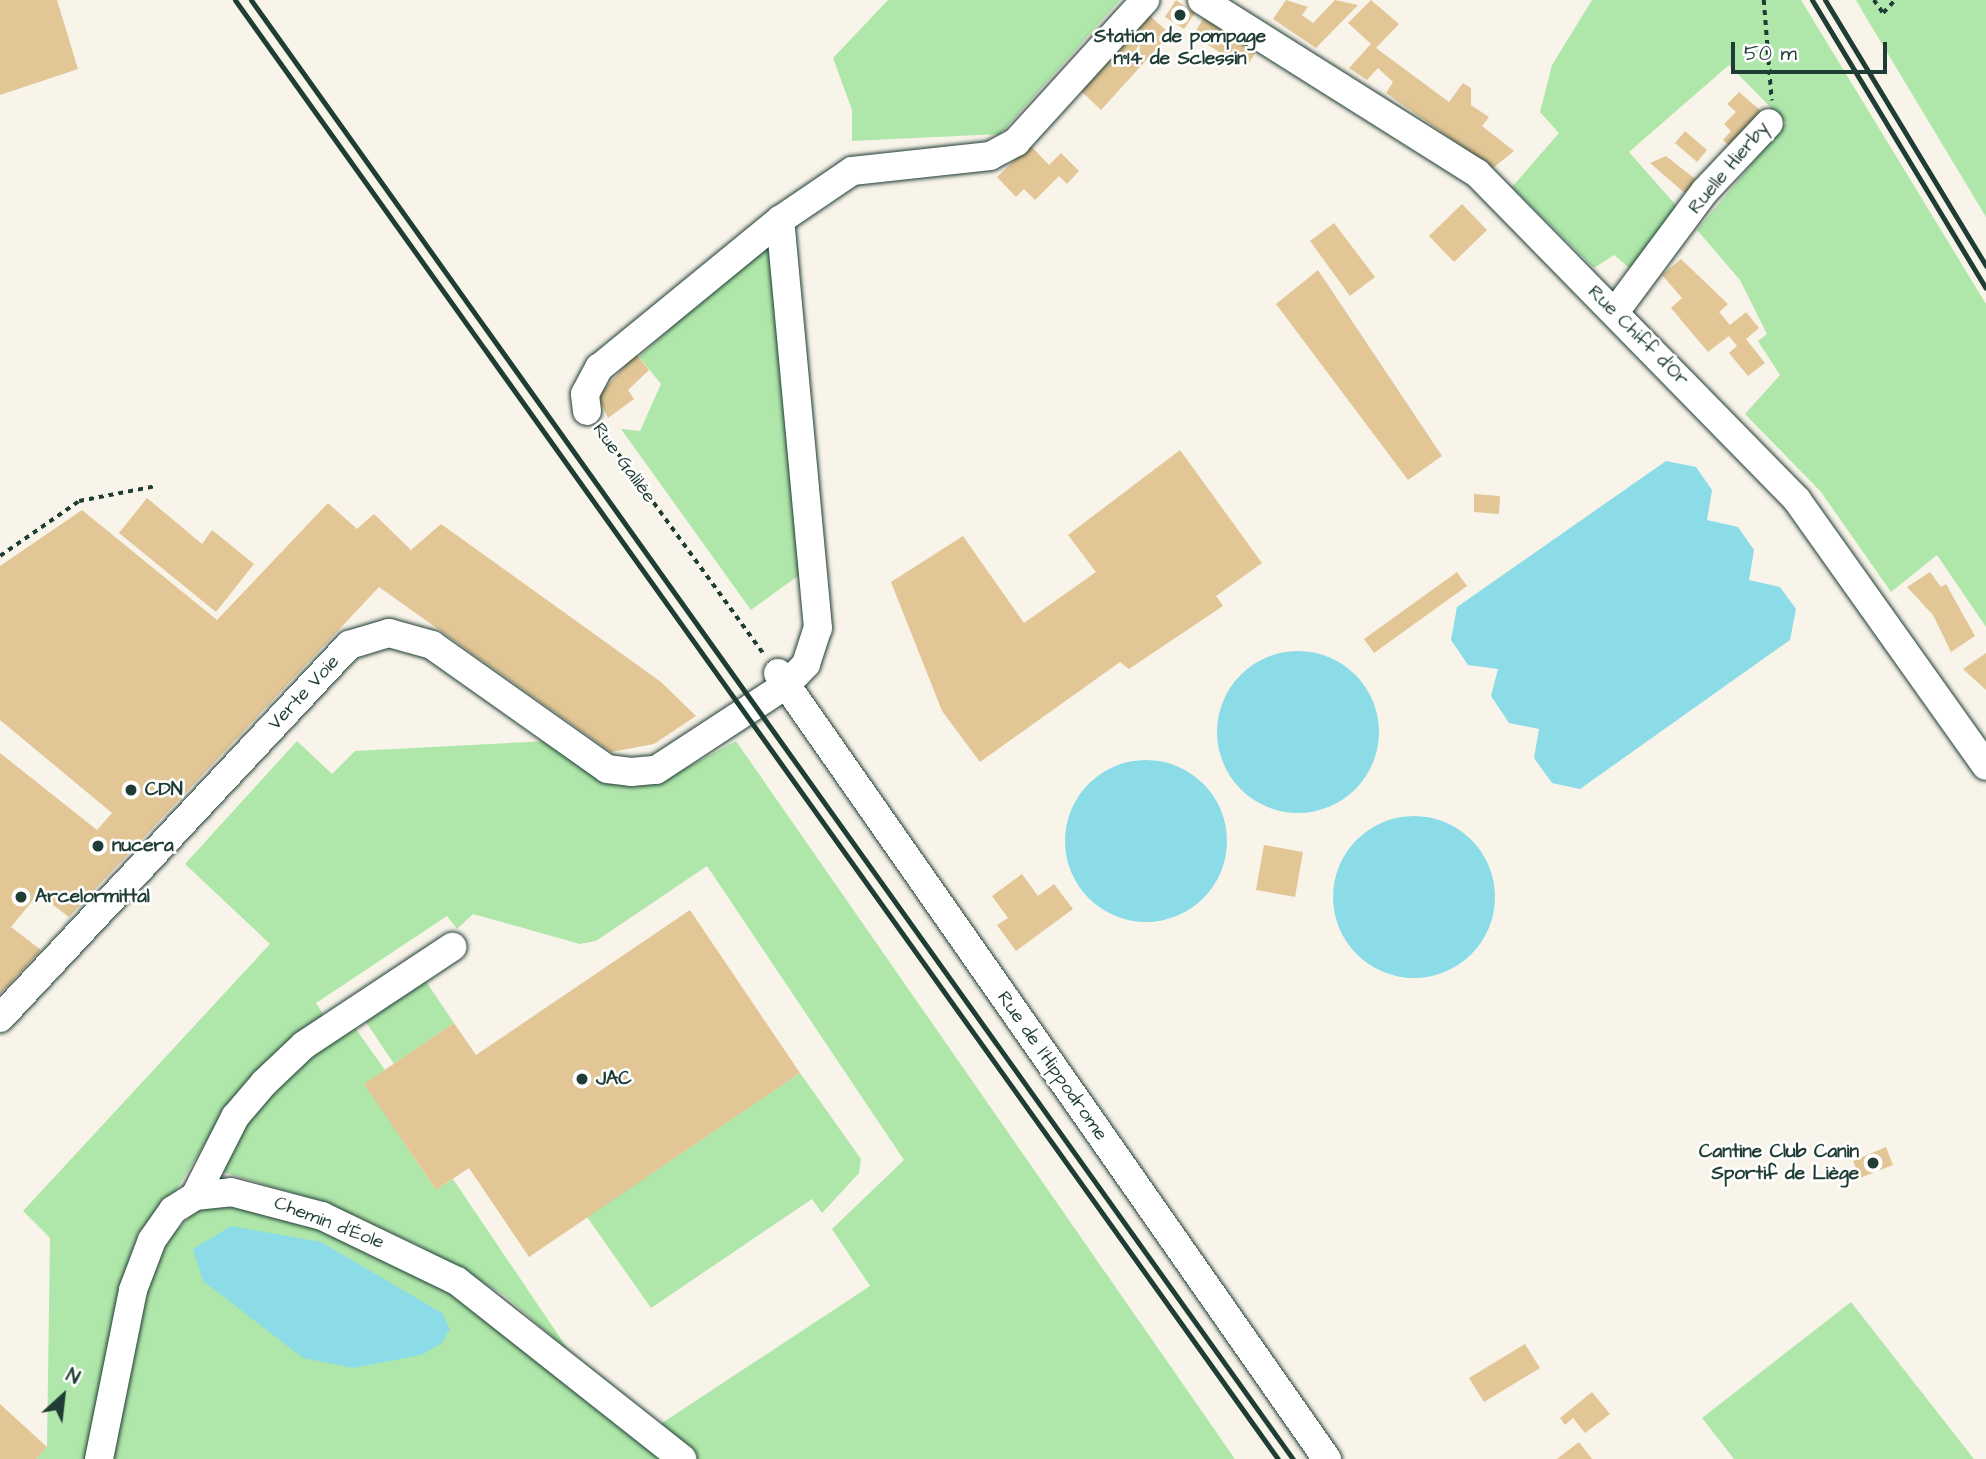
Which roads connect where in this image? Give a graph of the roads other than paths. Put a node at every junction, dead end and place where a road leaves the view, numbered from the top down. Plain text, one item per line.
1 (1144, 0) edge
2 (1202, 0) edge
3 (1769, 123) road end
4 (780, 220) junction
5 (1615, 312) junction
6 (587, 411) road end
7 (782, 679) junction
8 (1986, 766) edge
9 (452, 947) dead end
10 (0, 1018) edge
11 (195, 1195) junction
12 (99, 1459) edge
13 (682, 1459) edge
14 (1327, 1459) edge

1 - 4 street, Rue Galilée
2 - 5 street, Rue Chiff d'Or
3 - 5 street, Ruelle Hierby
4 - 6 street, Rue Galilée
4 - 7 street
5 - 8 street, Rue Chiff d'Or
7 - 10 street, Verte Voie
7 - 14 street, Rue de l'Hippodrome
9 - 11 street
11 - 12 street
11 - 13 street, Chemin d'Éole

